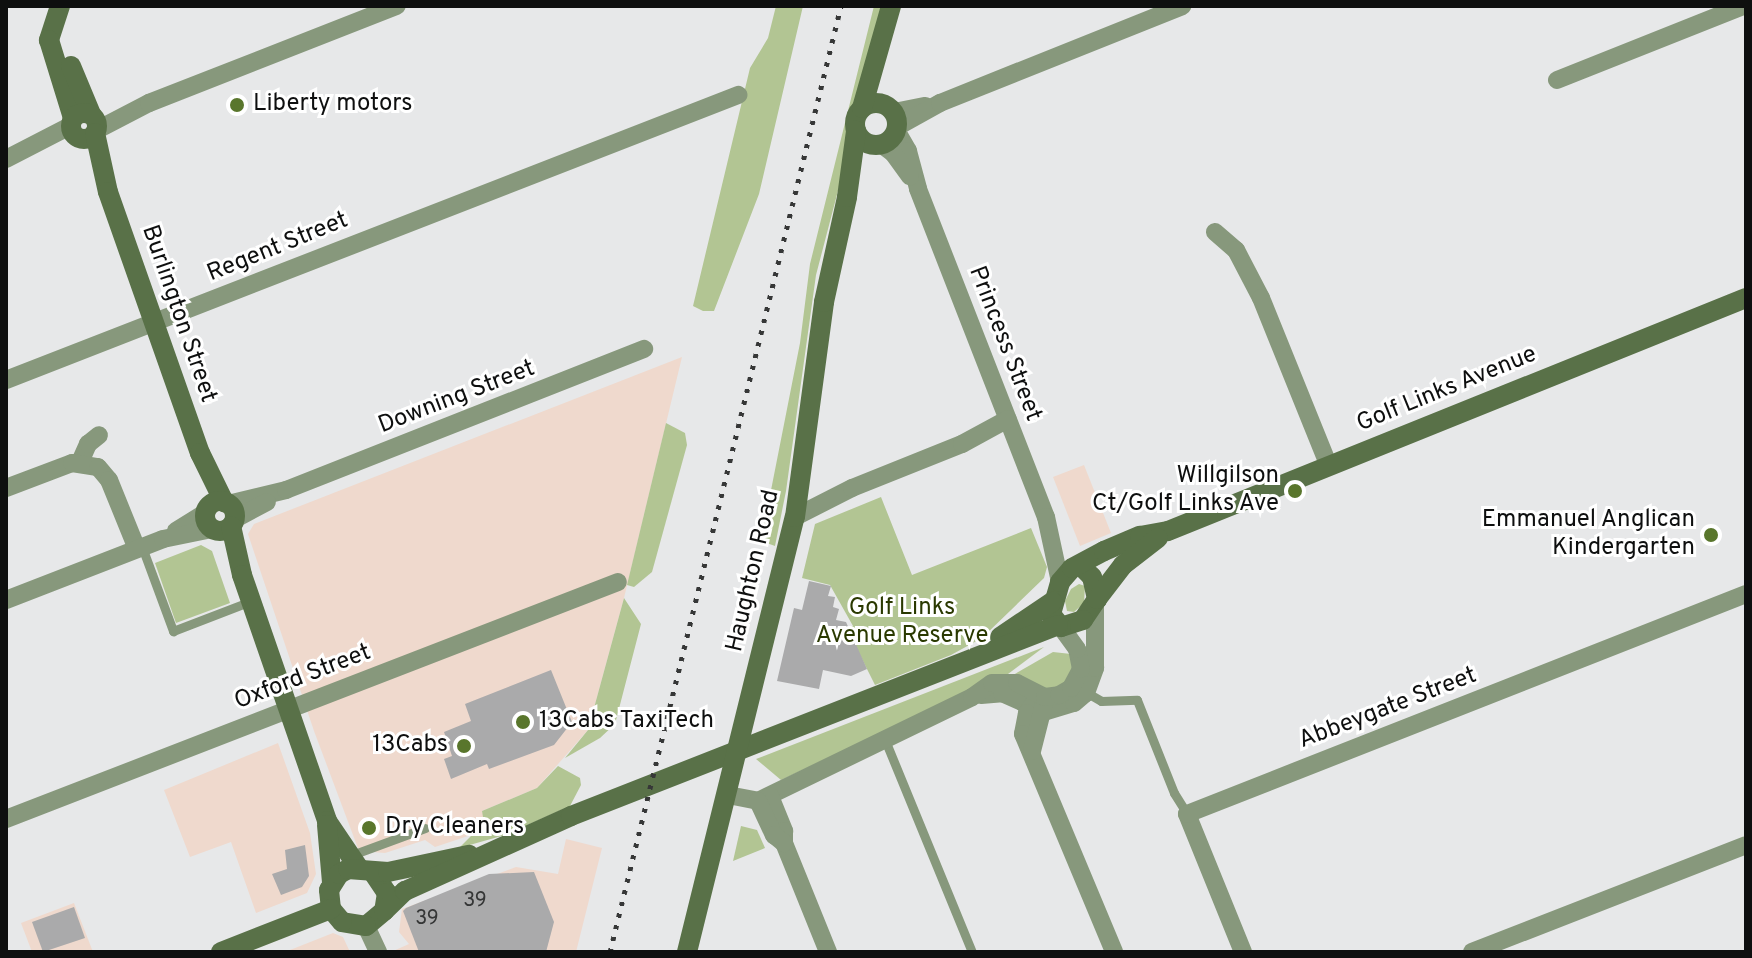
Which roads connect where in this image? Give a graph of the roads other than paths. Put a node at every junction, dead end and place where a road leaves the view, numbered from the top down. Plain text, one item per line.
1 (60, 6) edge
2 (75, 6) edge
3 (397, 6) edge
4 (891, 6) edge
5 (1182, 6) edge
6 (1743, 6) edge
7 (879, 58) junction
8 (1557, 80) dead end
9 (738, 95) dead end
10 (862, 108) junction
11 (893, 118) junction
12 (85, 127) junction
13 (856, 131) junction
14 (878, 145) junction
15 (12, 156) edge
16 (918, 189) junction
17 (847, 197) junction
18 (1215, 232) dead end
19 (1746, 298) edge
20 (154, 322) junction
21 (644, 349) dead end
22 (6, 380) edge
23 (1010, 426) junction
24 (99, 435) dead end
25 (80, 462) junction
26 (1329, 466) junction
27 (6, 488) edge
28 (852, 488) junction
29 (799, 494) junction
30 (220, 516) junction
31 (795, 517) junction
32 (1046, 517) junction
33 (1168, 531) junction
34 (140, 548) junction
35 (1079, 565) junction
36 (618, 582) dead end
37 (1060, 582) junction
38 (1746, 594) edge
39 (6, 600) edge
40 (251, 601) junction
41 (1052, 602) junction
42 (1096, 602) junction
43 (1059, 626) junction
44 (957, 666) junction
45 (1080, 689) junction
46 (1039, 703) junction
47 (289, 709) junction
48 (885, 740) junction
49 (728, 795) junction
50 (764, 798) junction
51 (1187, 814) junction
52 (6, 819) edge
53 (327, 821) junction
54 (425, 828) dead end
55 (1746, 845) edge
56 (485, 853) junction
57 (360, 865) junction
58 (332, 882) junction
59 (331, 909) junction
60 (384, 911) junction
61 (366, 926) junction
62 (221, 952) edge
63 (378, 952) edge
64 (687, 952) edge
65 (828, 952) edge
66 (972, 952) edge
67 (1114, 952) edge
68 (1243, 952) edge
69 (1472, 952) edge

1 - 12 street, Burlington Street
2 - 12 street, Burlington Street
3 - 12 street
4 - 7 street
5 - 11 street
6 - 8 street
7 - 10 street
7 - 11 street
9 - 20 street, Regent Street
10 - 11 street
10 - 13 street
11 - 14 street
11 - 16 street, Princess Street
12 - 15 street
12 - 20 street, Burlington Street
13 - 14 street
13 - 17 street, Haughton Road
14 - 16 street, Princess Street
14 - 17 street, Haughton Road
16 - 23 street, Princess Street
17 - 29 street, Haughton Road
18 - 26 street
19 - 26 street, Golf Links Avenue
20 - 22 street, Regent Street
20 - 30 street, Burlington Street
21 - 30 street, Downing Street
23 - 28 street
23 - 32 street, Princess Street
24 - 25 street
25 - 27 street
25 - 34 street
26 - 33 street, Golf Links Avenue
28 - 29 street
28 - 31 street
29 - 31 street, Haughton Road
30 - 34 street, Downing Street
30 - 40 street, Burlington Street
31 - 49 street, Haughton Road
32 - 35 street, Princess Street
32 - 37 street, Princess Street
33 - 35 street, Golf Links Avenue
33 - 42 street, Golf Links Avenue
34 - 39 street, Downing Street
34 - 40 lane
35 - 37 street
35 - 42 street
36 - 47 street, Oxford Street
37 - 41 street
38 - 51 street, Abbeygate Street
40 - 47 street, Burlington Street
41 - 43 street
41 - 44 street
42 - 43 street
42 - 45 street
43 - 44 street
43 - 45 street
44 - 56 street
45 - 46 street
45 - 51 lane
46 - 48 street
46 - 67 street
47 - 52 street, Oxford Street
47 - 53 street, Burlington Street
48 - 50 street
48 - 66 lane
49 - 50 street
49 - 64 street, Haughton Road
50 - 65 street
51 - 68 street
53 - 57 street, Burlington Street
53 - 58 street, Burlington Street
54 - 57 lane
55 - 69 street
56 - 57 street
56 - 60 street
57 - 58 street
57 - 60 street
58 - 59 street
59 - 61 street
59 - 62 street
60 - 61 street
61 - 63 street

